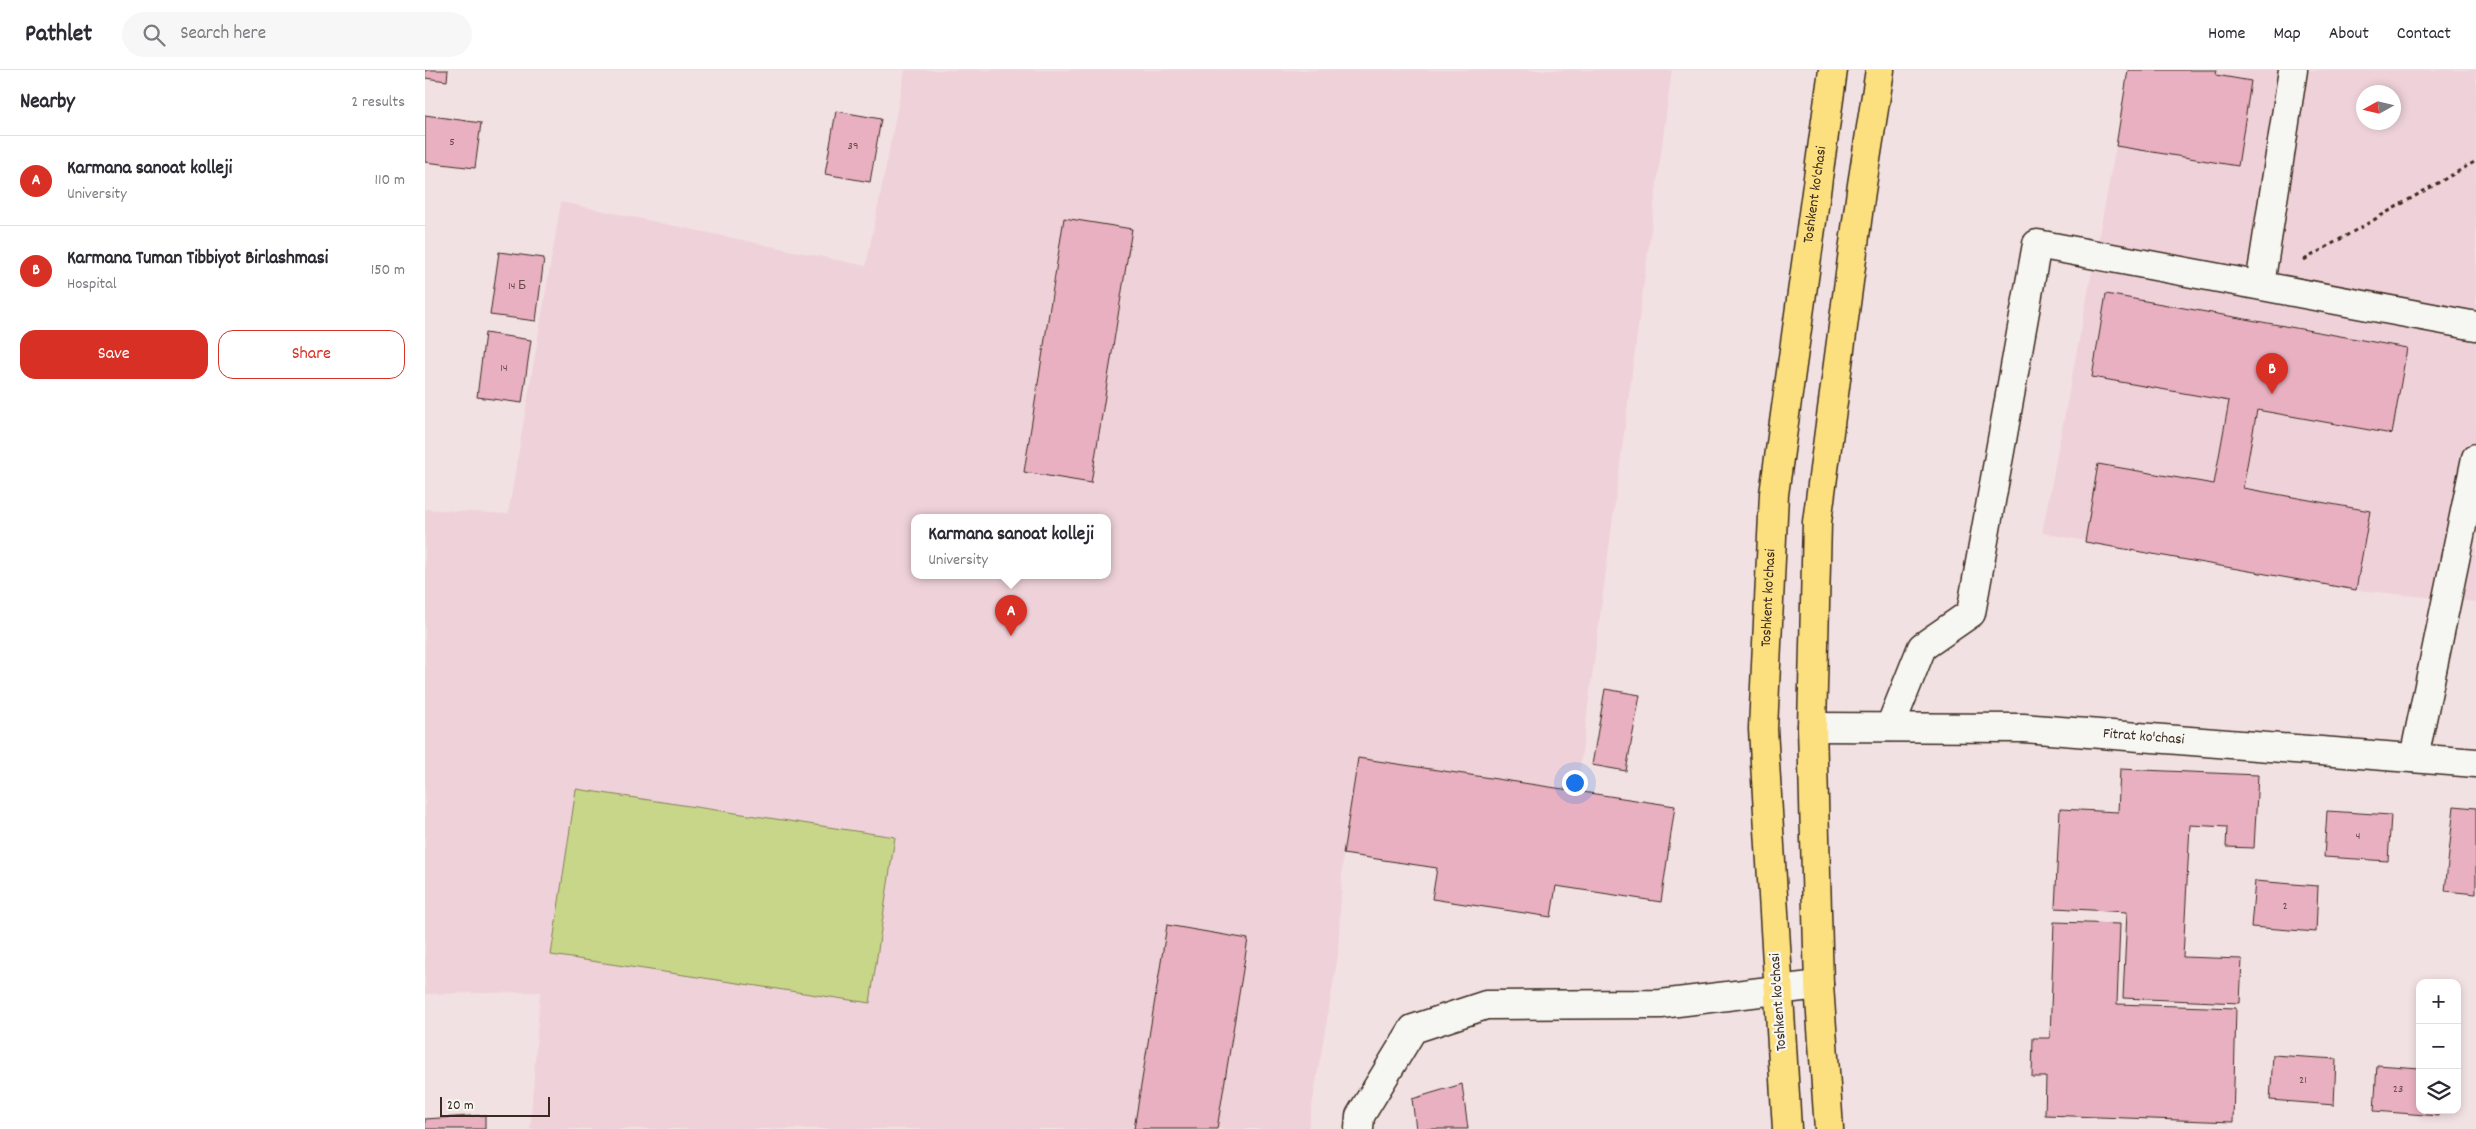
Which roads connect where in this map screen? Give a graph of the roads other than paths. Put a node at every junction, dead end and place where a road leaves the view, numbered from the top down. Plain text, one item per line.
1 (1833, 70) edge
2 (1880, 70) edge
3 (2293, 70) edge
4 (2260, 285) junction
5 (2476, 326) edge
6 (2476, 458) edge
7 (1812, 727) junction
8 (1890, 727) junction
9 (2414, 758) junction
10 (2476, 763) edge
11 (1819, 985) junction
12 (1778, 988) junction
13 (1359, 1129) edge
14 (1787, 1129) edge
15 (1829, 1129) edge

1 - 12 highway, Toshkent ko'chasi
2 - 7 highway
3 - 4 street
4 - 5 street
4 - 8 street
6 - 9 street
7 - 8 street, Fitrat ko'chasi
7 - 11 highway
8 - 9 street, Fitrat ko'chasi
9 - 10 street, Fitrat ko'chasi
11 - 12 street
11 - 15 highway
12 - 13 street
12 - 14 highway, Toshkent ko'chasi

